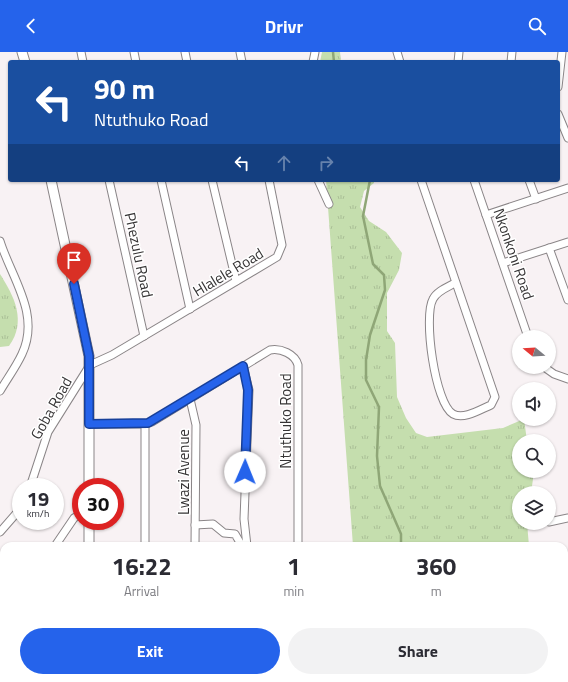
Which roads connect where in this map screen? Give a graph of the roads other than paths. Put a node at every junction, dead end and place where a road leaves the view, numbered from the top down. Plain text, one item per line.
1 (562, 52) edge
2 (560, 70) edge
3 (560, 118) edge
4 (568, 136) edge
5 (51, 182) edge
6 (109, 182) edge
7 (162, 182) edge
8 (212, 182) edge
9 (269, 182) edge
10 (319, 182) edge
11 (422, 182) edge
12 (475, 182) edge
13 (530, 182) edge
14 (568, 188) edge
15 (536, 199) junction
16 (329, 204) dead end
17 (486, 215) junction
18 (0, 241) edge
19 (568, 242) edge
20 (549, 248) junction
21 (503, 263) junction
22 (236, 281) junction
23 (455, 283) junction
24 (568, 300) edge
25 (190, 309) junction
26 (526, 330) edge
27 (144, 336) junction
28 (90, 365) junction
29 (243, 366) junction
30 (554, 374) edge
31 (568, 379) edge
32 (0, 391) edge
33 (190, 399) junction
34 (89, 424) junction
35 (145, 424) junction
36 (33, 478) edge
37 (89, 478) edge
38 (12, 518) edge
39 (568, 518) edge
40 (72, 521) edge
41 (556, 521) edge
42 (195, 525) junction
43 (89, 530) edge
44 (0, 532) edge
45 (58, 542) edge
46 (89, 542) edge
47 (145, 542) edge
48 (195, 542) edge
49 (240, 542) edge
50 (247, 542) edge
51 (298, 542) edge

1 - 2 street
3 - 4 street
5 - 28 street
6 - 27 street, Phezulu Road
7 - 25 street
8 - 22 street
9 - 22 street, Hlalele Road
10 - 16 street
11 - 23 street
12 - 17 street, Nkonkoni Road
13 - 15 street
14 - 15 street
15 - 17 street
17 - 21 street, Nkonkoni Road
18 - 32 street
19 - 20 street
20 - 21 street
20 - 24 street
21 - 26 street, Nkonkoni Road
22 - 25 street, Hlalele Road
23 - 23 street
25 - 27 street, Hlalele Road
27 - 28 street, Hlalele Road
28 - 34 street
28 - 36 street, Goba Road
29 - 33 street, Ntuthuko Road
29 - 50 street
29 - 51 street, Ntuthuko Road
30 - 31 street
33 - 35 street, Ntuthuko Road
33 - 42 street, Lwazi Avenue
34 - 35 street, Ntuthuko Road
34 - 37 street
35 - 47 street
38 - 44 street
39 - 41 street
40 - 45 street
42 - 48 street, Lwazi Avenue
42 - 49 street
43 - 46 street

